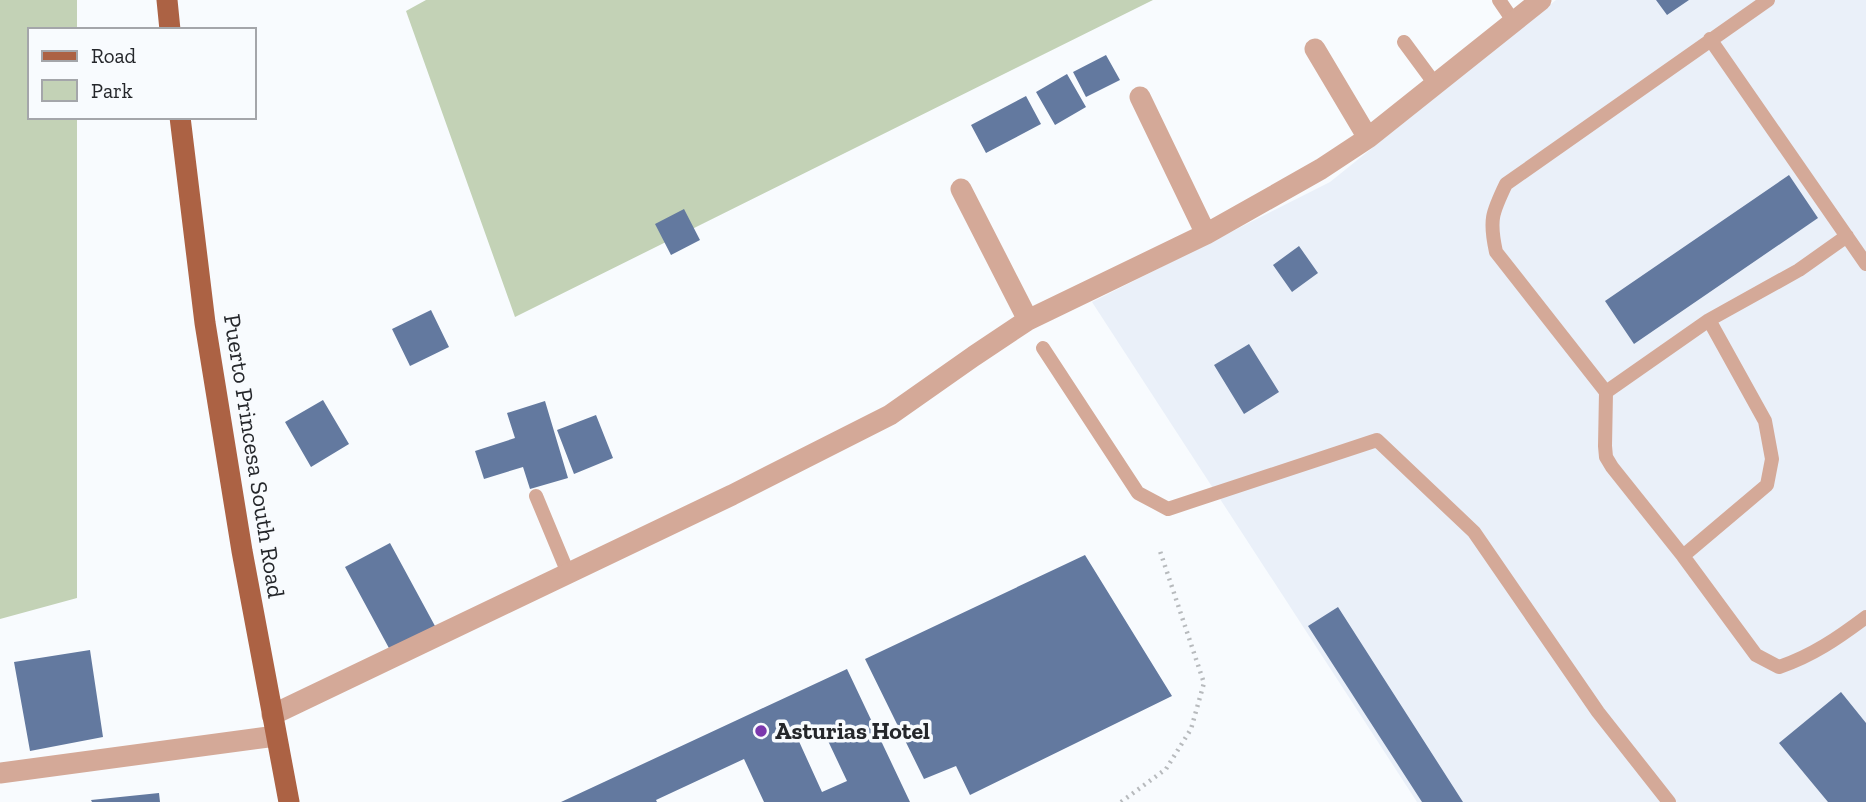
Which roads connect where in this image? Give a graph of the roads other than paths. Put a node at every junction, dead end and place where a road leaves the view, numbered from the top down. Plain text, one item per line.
1 (167, 0) edge
2 (1499, 0) edge
3 (1541, 0) edge
4 (1768, 0) edge
5 (1514, 22) junction
6 (170, 28) edge
7 (1710, 39) junction
8 (1404, 42) dead end
9 (1315, 49) dead end
10 (1435, 84) junction
11 (1140, 97) dead end
12 (180, 119) edge
13 (1368, 138) junction
14 (961, 189) dead end
15 (1206, 234) junction
16 (1847, 236) junction
17 (1866, 264) edge
18 (1028, 320) junction
19 (1709, 320) junction
20 (1043, 348) dead end
21 (1606, 392) junction
22 (536, 496) dead end
23 (1683, 555) junction
24 (568, 573) junction
25 (1866, 617) edge
26 (274, 725) junction
27 (0, 773) edge
28 (289, 802) edge
29 (1669, 802) edge

1 - 6 main road
2 - 5 lane
3 - 5 street
4 - 7 lane
5 - 10 street
7 - 16 lane
7 - 21 lane
8 - 10 lane
9 - 13 street
10 - 13 street
11 - 15 street
12 - 26 main road, Puerto Princesa South Road
13 - 15 street
14 - 18 street
15 - 18 street
16 - 17 lane
16 - 19 lane
18 - 24 street
19 - 21 lane
19 - 23 lane
20 - 29 lane
21 - 23 lane
22 - 24 lane
23 - 25 lane
24 - 26 street
26 - 27 street
26 - 28 main road, Puerto Princesa South Road

